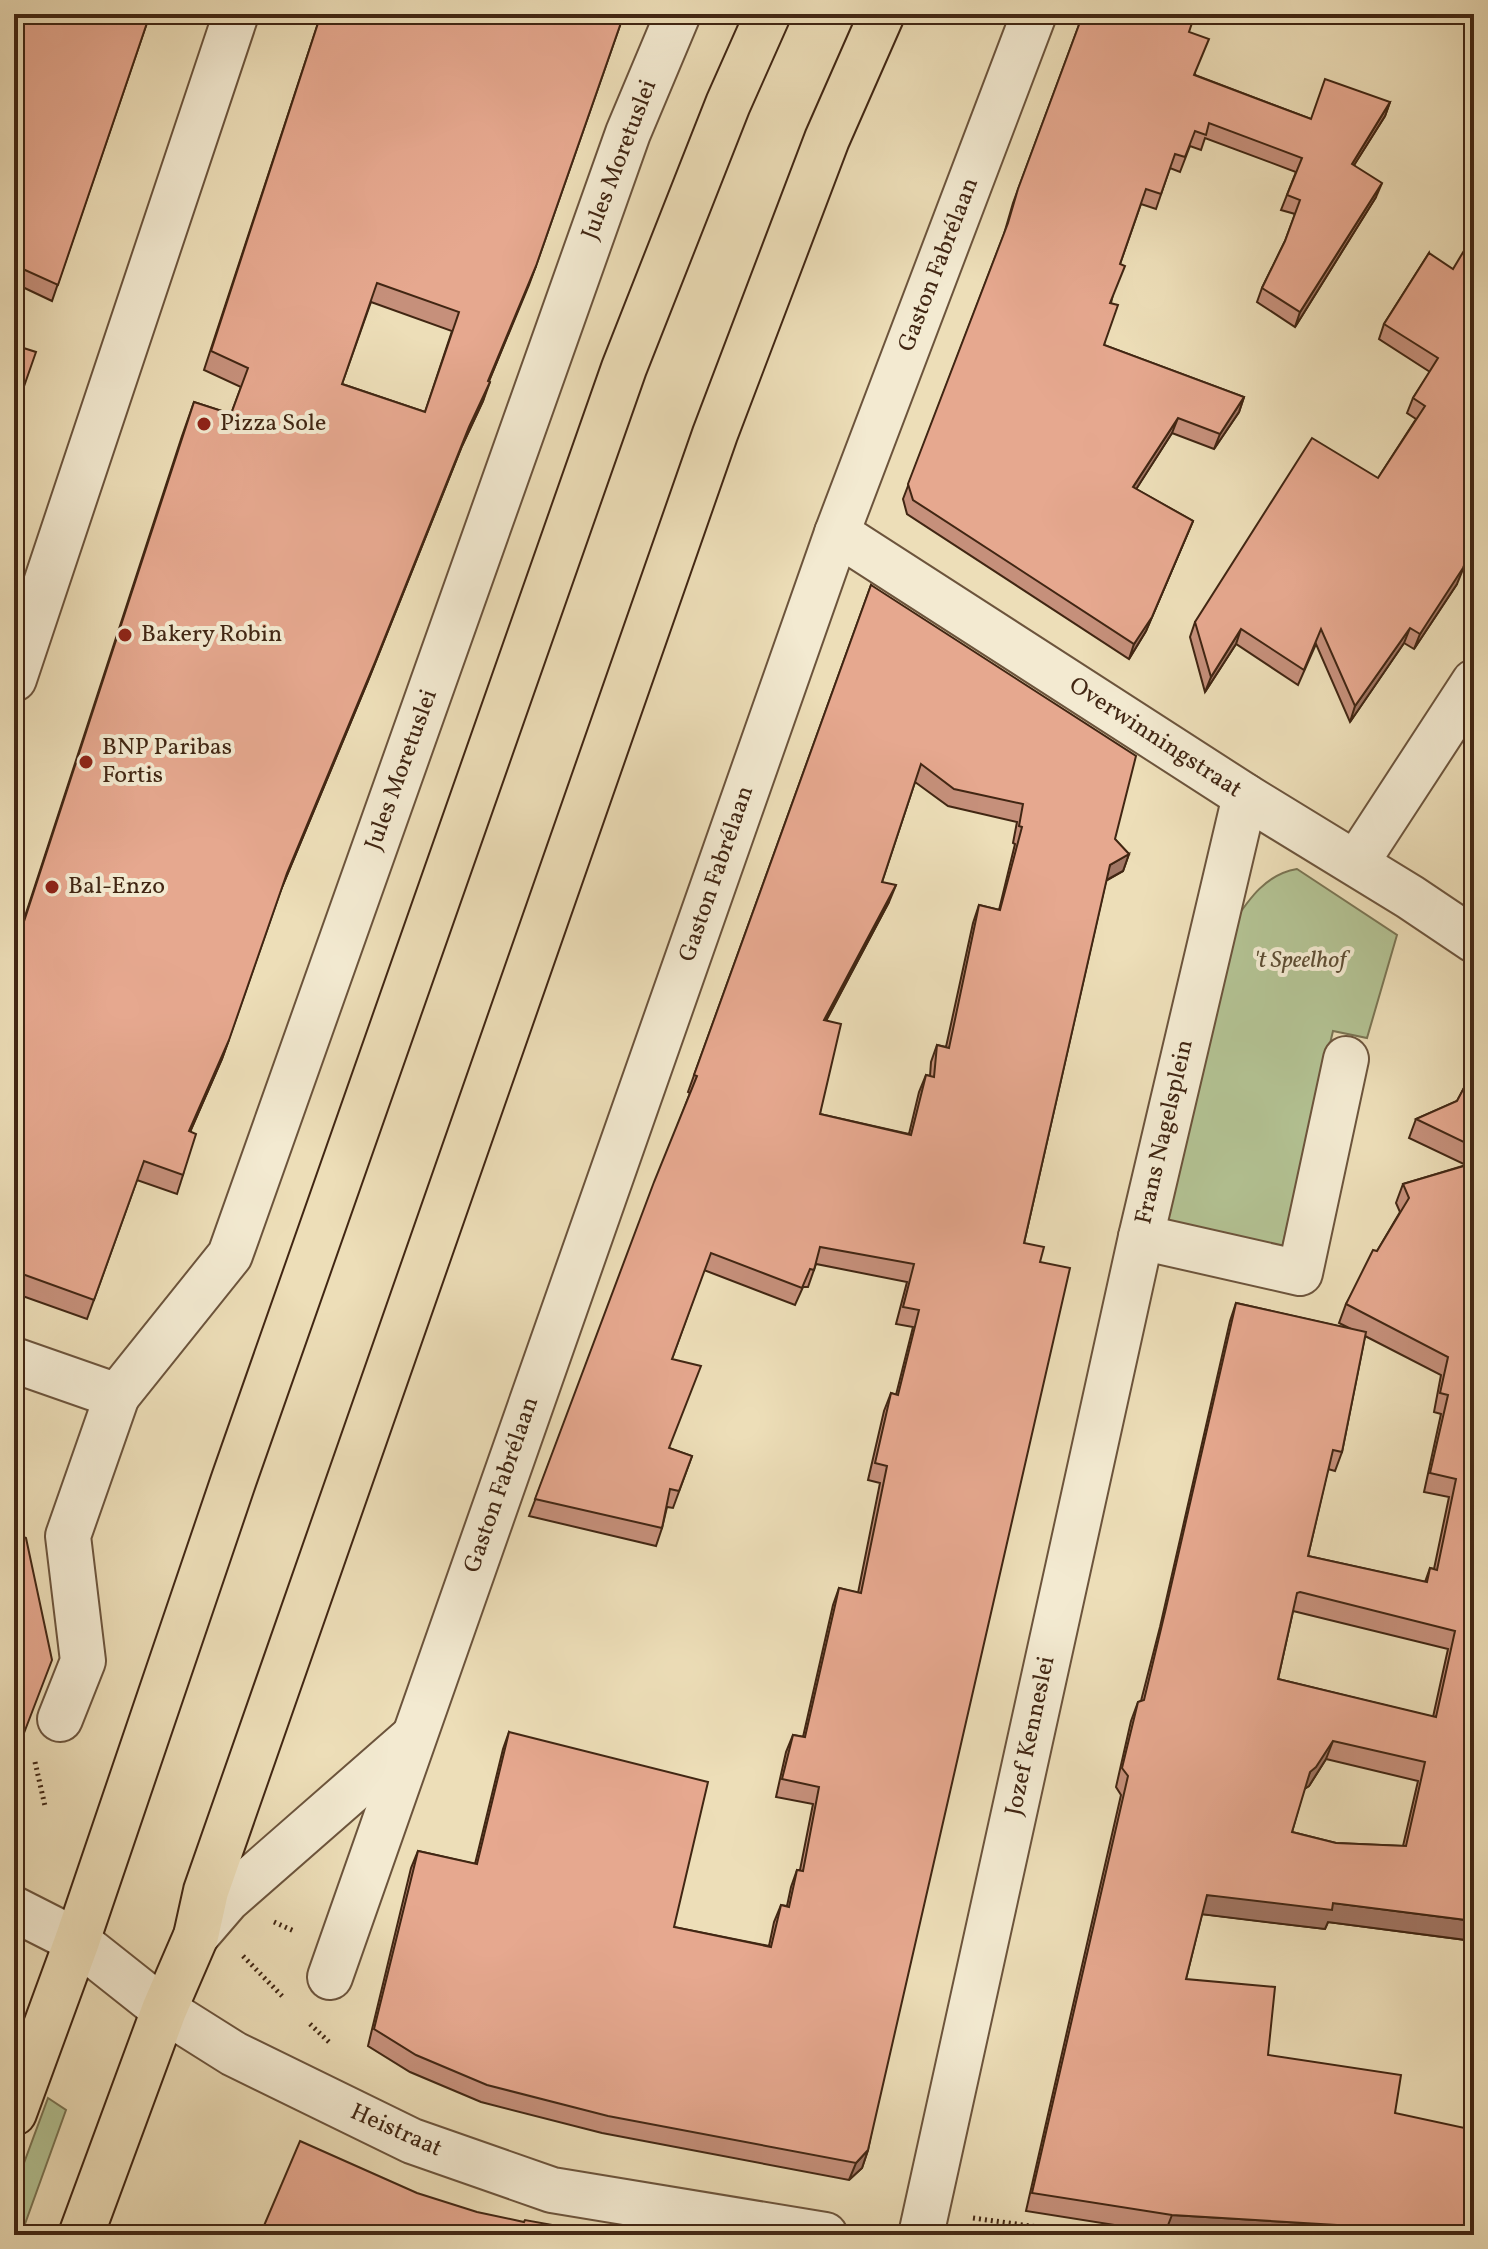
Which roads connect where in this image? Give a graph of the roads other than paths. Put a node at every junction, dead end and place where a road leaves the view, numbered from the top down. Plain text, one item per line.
1 (236, 14) edge
2 (678, 14) edge
3 (768, 14) edge
4 (882, 14) edge
5 (1034, 14) edge
6 (837, 533) junction
7 (14, 679) edge
8 (1474, 682) edge
9 (1245, 796) junction
10 (1356, 863) junction
11 (1474, 940) edge
12 (1346, 1059) dead end
13 (1141, 1237) junction
14 (14, 1360) edge
15 (117, 1396) junction
16 (60, 1719) dead end
17 (413, 1738) junction
18 (14, 1909) edge
19 (196, 1936) junction
20 (77, 1941) junction
21 (330, 1977) dead end
22 (164, 2010) junction
23 (14, 2113) edge
24 (81, 2235) edge
25 (825, 2235) edge
26 (921, 2235) edge

1 - 7 street
2 - 15 street, Jules Moretuslei
3 - 20 highway
4 - 19 highway
5 - 6 street, Gaston Fabrélaan
6 - 9 street, Overwinningstraat
6 - 17 street, Gaston Fabrélaan
8 - 10 street
9 - 10 street, Overwinningstraat
9 - 13 street, Frans Nagelsplein
10 - 11 street, Overwinningstraat
12 - 13 street, Frans Nagelsplein
13 - 26 street, Jozef Kenneslei
14 - 15 street
15 - 16 street, Jules Moretuslei
17 - 19 street, Gaston Fabrélaan
17 - 21 street, Gaston Fabrélaan
18 - 20 street, Heistraat
19 - 22 highway
20 - 22 street, Heistraat
20 - 23 highway
22 - 24 highway
22 - 25 street, Heistraat

